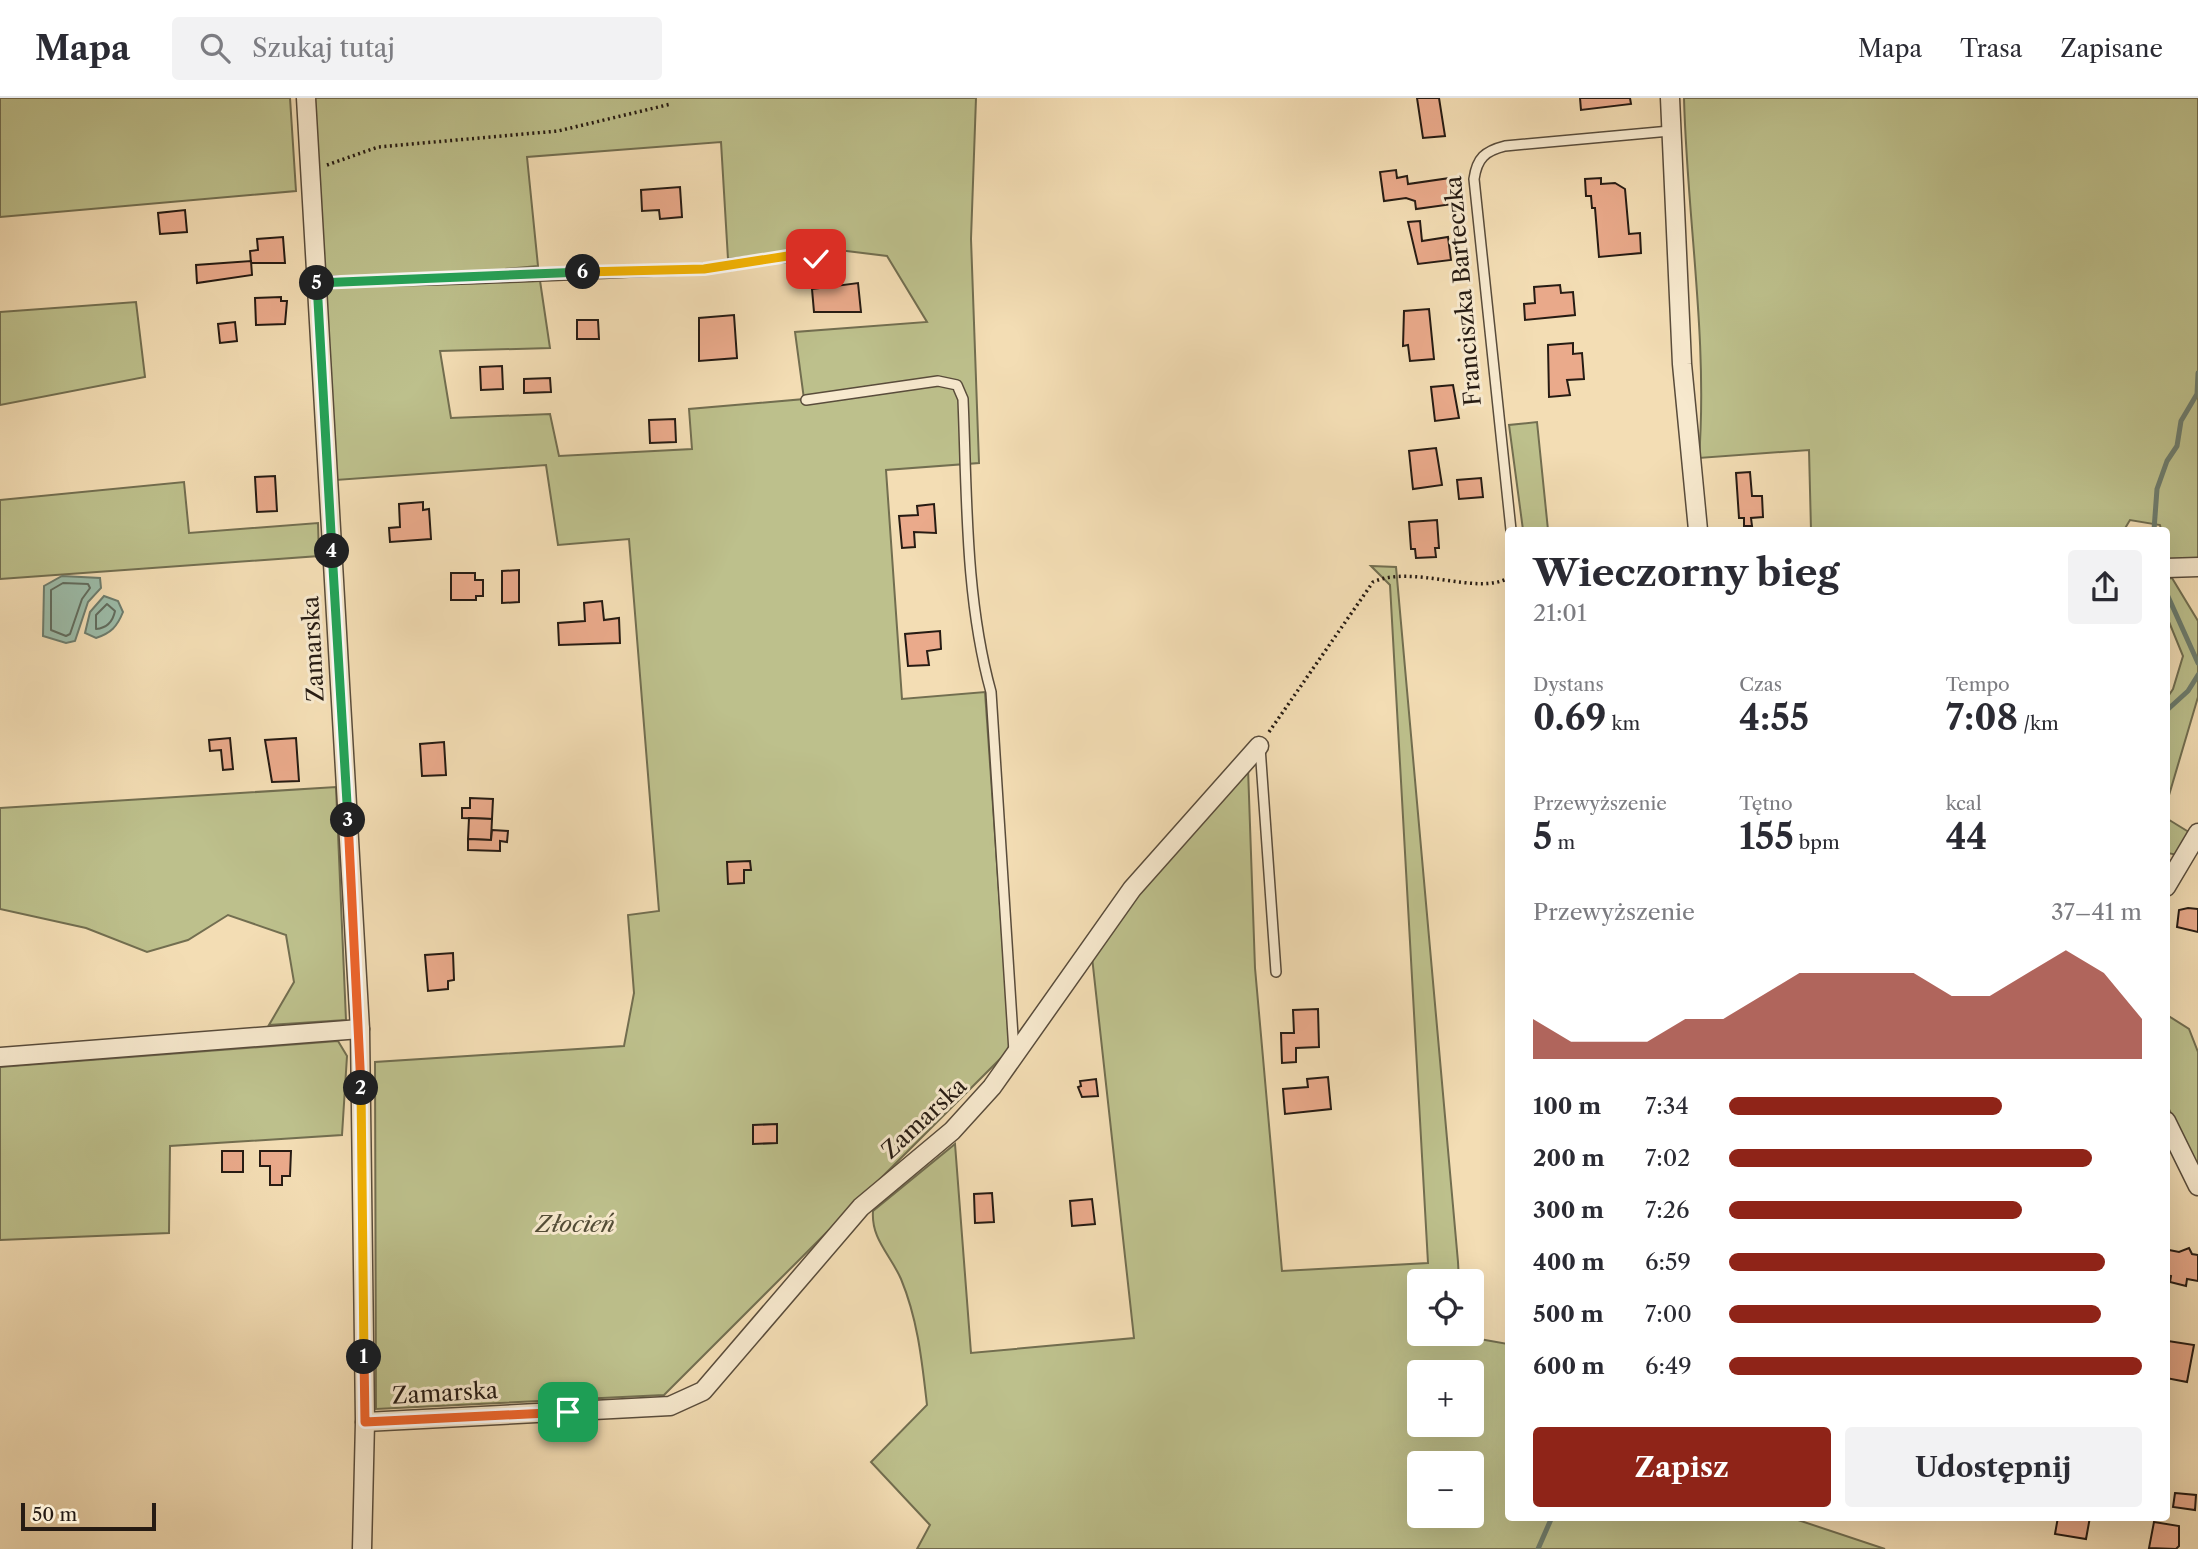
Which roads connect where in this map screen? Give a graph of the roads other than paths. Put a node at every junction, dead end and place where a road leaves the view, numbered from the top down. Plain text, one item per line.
1 (306, 98) edge
2 (1670, 98) edge
3 (1670, 131) junction
4 (317, 281) junction
5 (821, 283) dead end
6 (806, 400) dead end
7 (1510, 527) edge
8 (1698, 527) edge
9 (2198, 567) edge
10 (2170, 568) edge
11 (1259, 746) joint
12 (2195, 843) edge
13 (2170, 881) edge
14 (1276, 972) dead end
15 (360, 1029) junction
16 (1014, 1052) junction
17 (0, 1057) edge
18 (2170, 1129) edge
19 (2198, 1186) edge
20 (365, 1422) junction
21 (362, 1549) edge

1 - 4 street, Zamarska
2 - 3 street
3 - 7 lane, Franciszka Barteczka
3 - 8 street
4 - 5 lane
4 - 15 street, Zamarska
6 - 16 lane
9 - 10 street
11 - 14 lane
11 - 16 street, Zamarska
12 - 13 street
15 - 17 street
15 - 20 street, Zamarska
16 - 20 street, Zamarska
18 - 19 street
20 - 21 street, Zamarska

